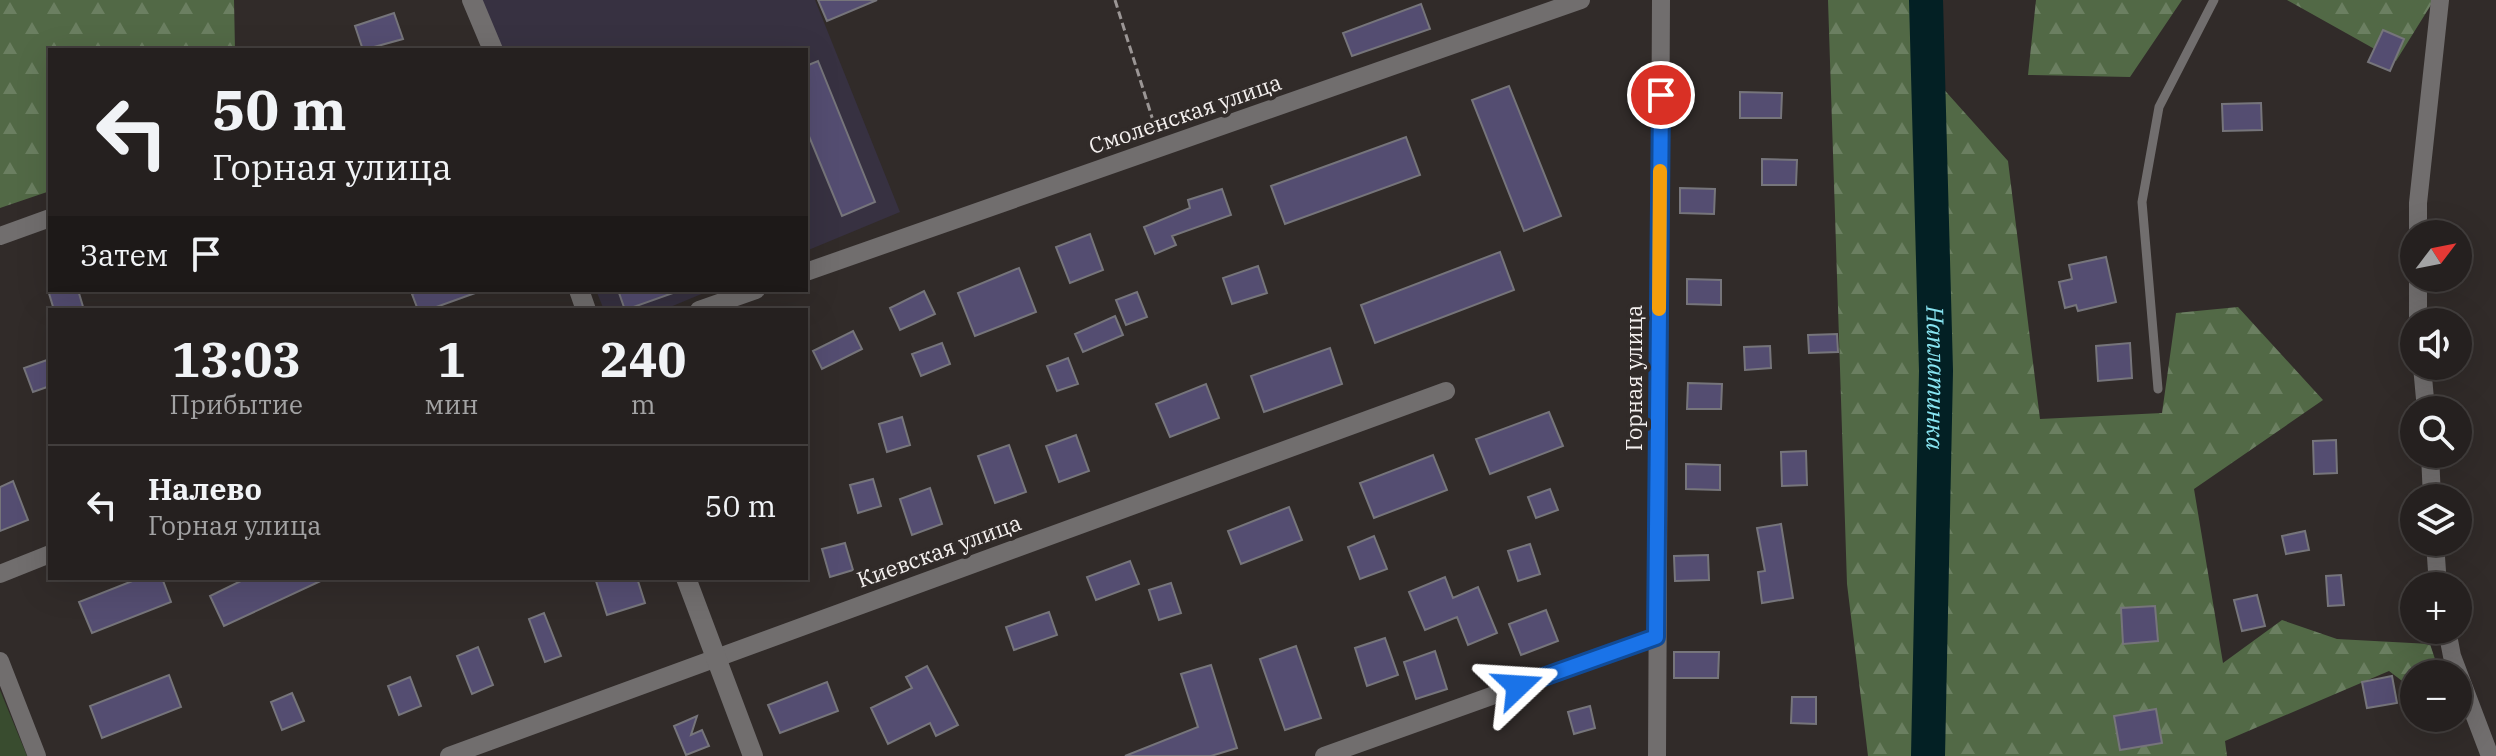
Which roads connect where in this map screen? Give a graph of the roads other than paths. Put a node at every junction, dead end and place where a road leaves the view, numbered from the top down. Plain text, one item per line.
1 (472, 0) edge
2 (1581, 0) edge
3 (1661, 0) edge
4 (2214, 0) edge
5 (2440, 0) edge
6 (492, 48) edge
7 (48, 219) edge
8 (2419, 220) edge
9 (0, 236) edge
10 (808, 271) edge
11 (750, 292) edge
12 (705, 308) edge
13 (2158, 389) dead end
14 (1446, 391) dead end
15 (48, 555) edge
16 (0, 574) edge
17 (687, 580) edge
18 (1656, 637) junction
19 (2450, 644) edge
20 (716, 658) junction
21 (0, 661) edge
22 (37, 756) edge
23 (449, 756) edge
24 (753, 756) edge
25 (1324, 756) edge
26 (1657, 756) edge
27 (2490, 756) edge

1 - 6 street
2 - 10 street, Смоленская улица
3 - 18 street, Горная улица
4 - 13 lane
5 - 8 street
7 - 9 street
11 - 12 street
14 - 20 street, Киевская улица
15 - 16 street
17 - 20 street
18 - 25 street
18 - 26 street, Горная улица
19 - 27 street
20 - 23 street, Киевская улица
20 - 24 street
21 - 22 street

